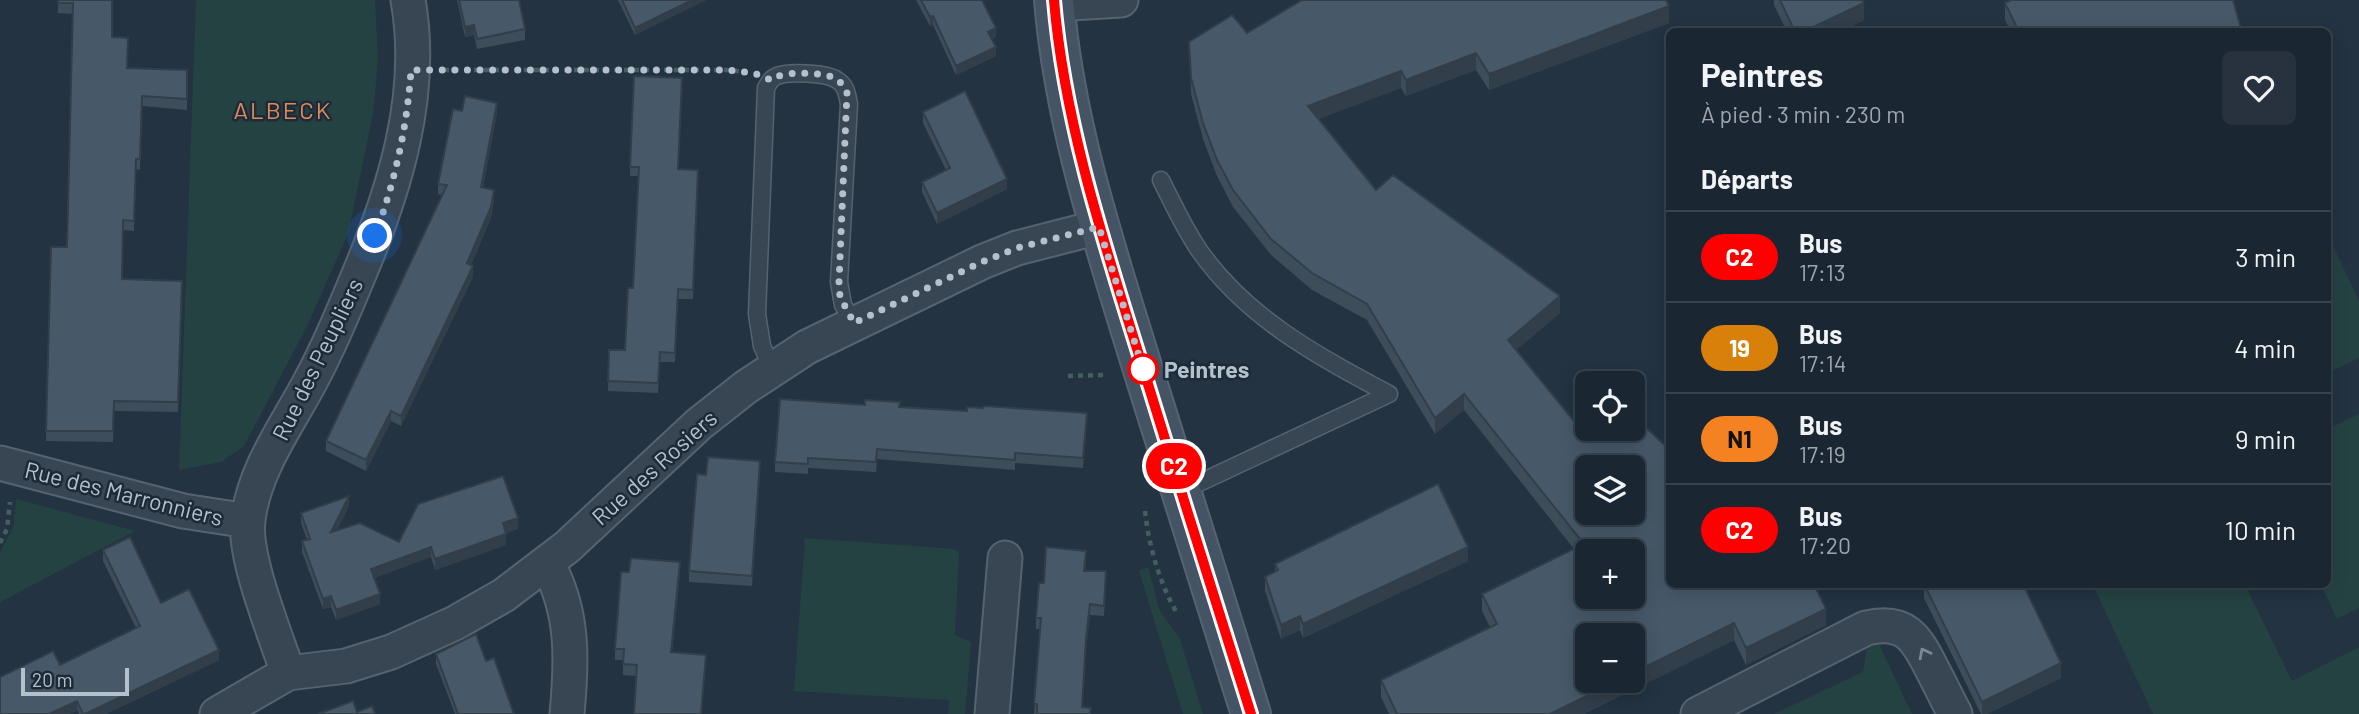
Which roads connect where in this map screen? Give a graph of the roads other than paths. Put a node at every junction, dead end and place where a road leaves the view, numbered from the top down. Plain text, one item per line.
1 (408, 0) edge
2 (1121, 0) edge
3 (1054, 2) edge
4 (1161, 180) dead end
5 (1099, 227) junction
6 (854, 323) junction
7 (772, 369) junction
8 (6, 464) edge
9 (1182, 491) junction
10 (248, 521) junction
11 (1005, 558) dead end
12 (547, 563) junction
13 (288, 673) junction
14 (217, 714) edge
15 (567, 714) edge
16 (992, 714) edge
17 (1251, 714) edge
18 (1698, 714) edge
19 (1955, 714) edge

1 - 10 street, Rue des Peupliers
2 - 3 street
3 - 5 street
4 - 9 lane
5 - 6 street, Rue des Rosiers
5 - 9 street
6 - 7 street, Rue des Rosiers
6 - 7 lane
7 - 12 street, Rue des Rosiers
8 - 10 street, Rue des Marronniers
9 - 17 street
10 - 13 street, Rue des Peupliers
11 - 16 street
12 - 13 street, Rue des Rosiers
12 - 15 street
13 - 14 street, Rue des Rosiers
19 -> 18 street

